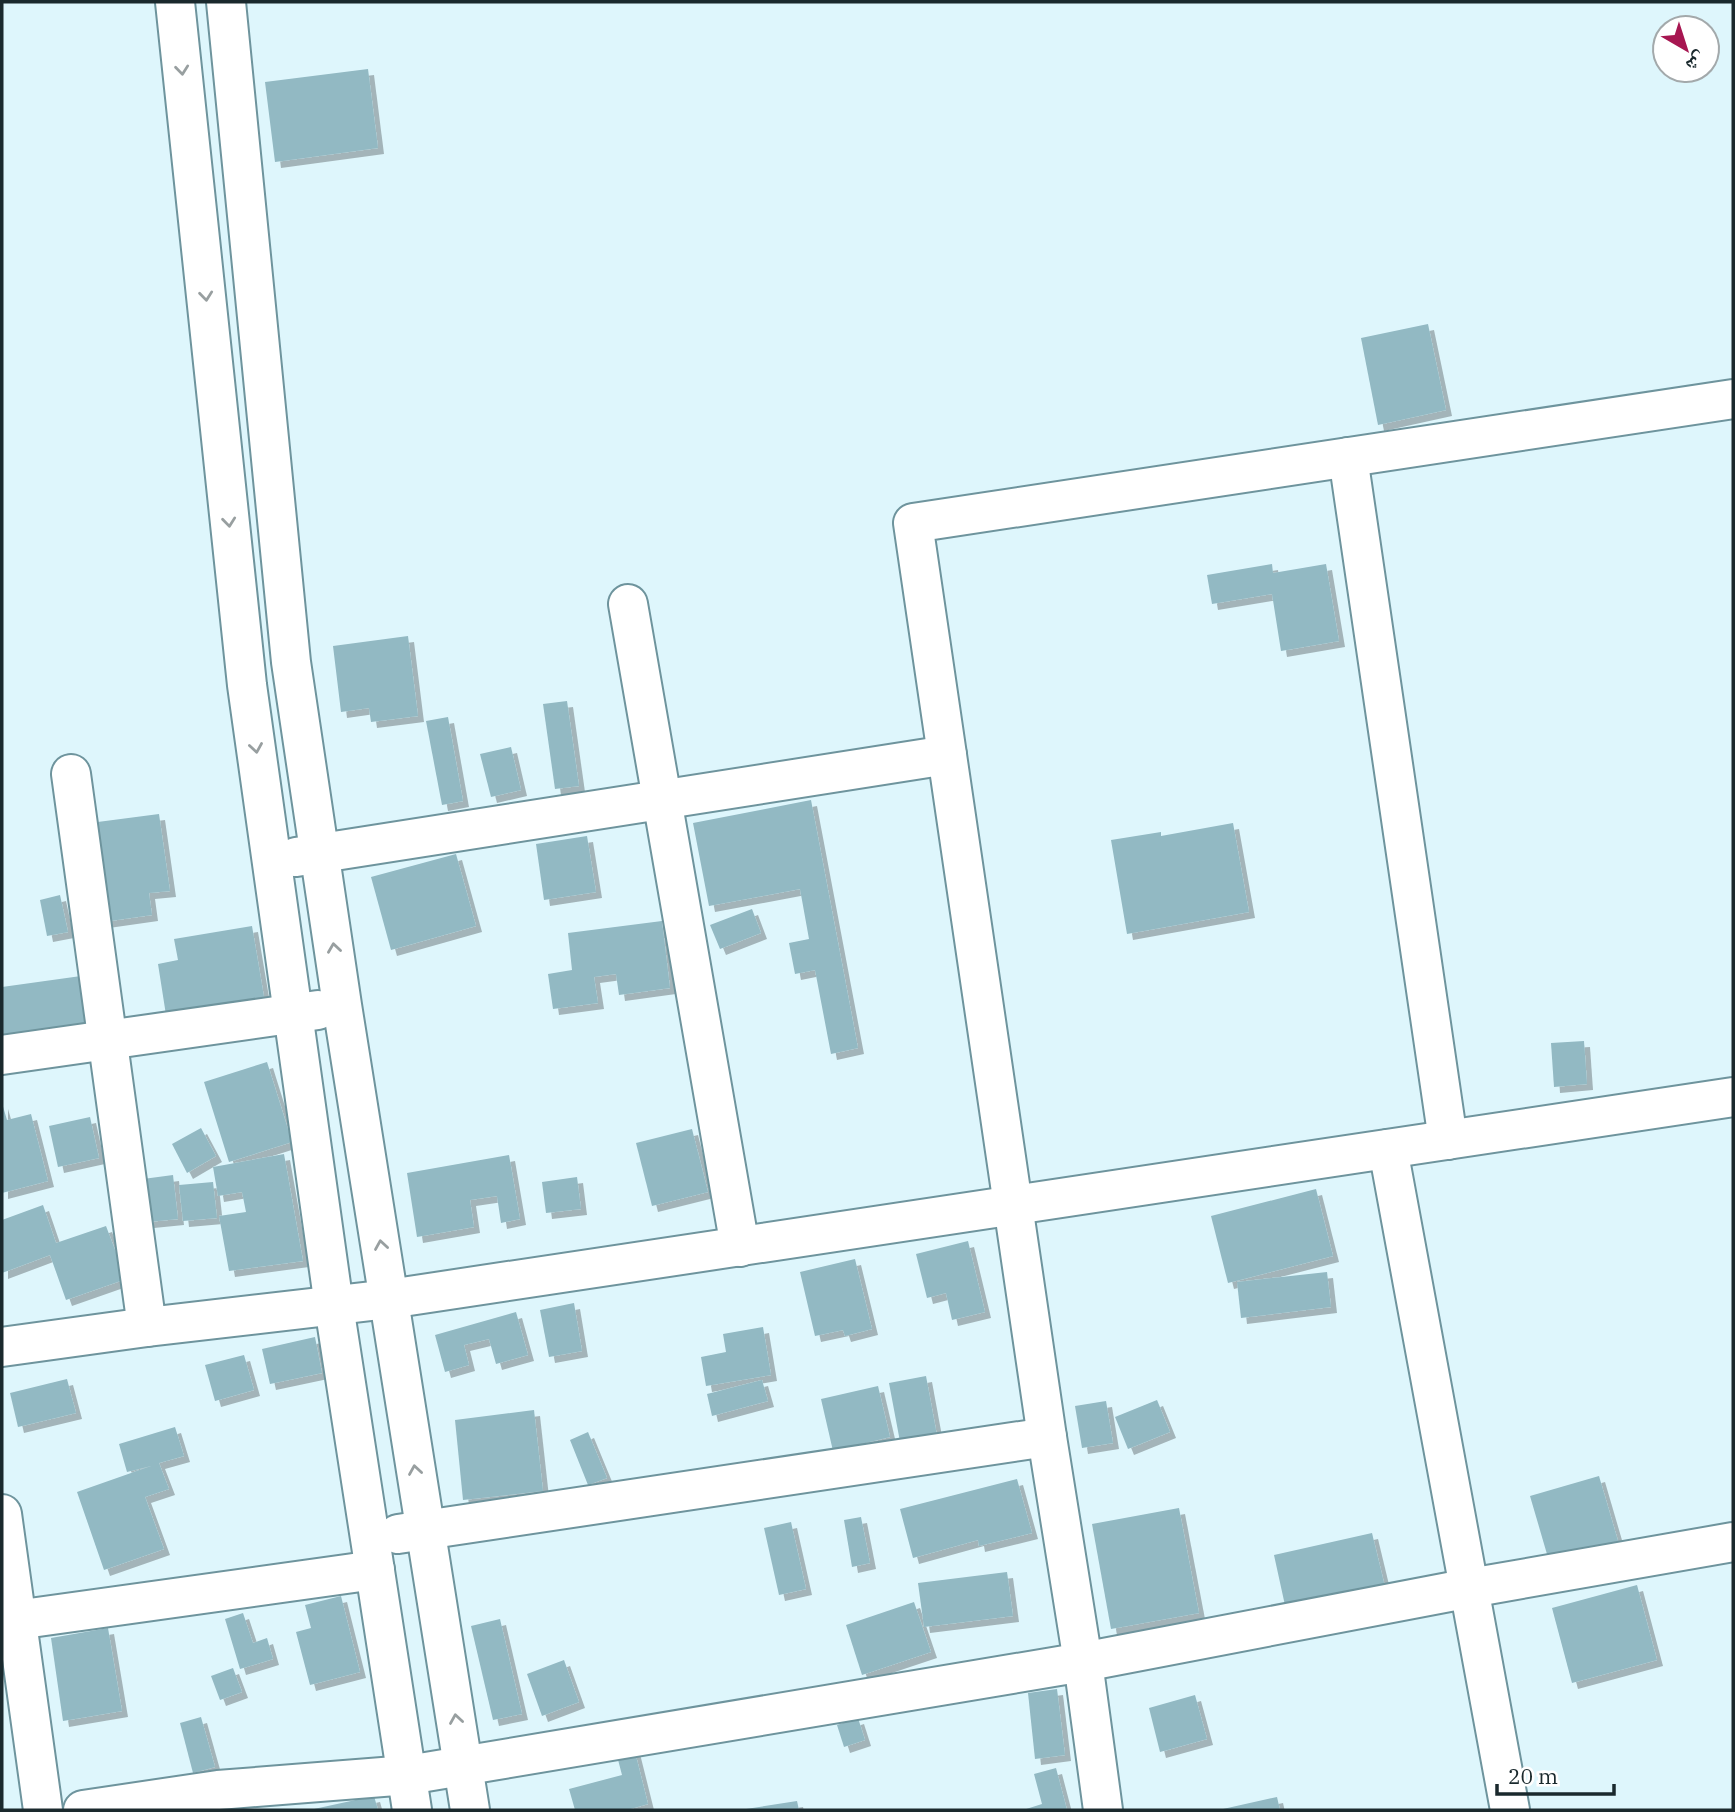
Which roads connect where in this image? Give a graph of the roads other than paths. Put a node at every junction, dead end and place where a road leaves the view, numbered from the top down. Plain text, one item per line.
1 (175, 2) edge
2 (226, 2) edge
3 (1733, 399) edge
4 (1348, 457) junction
5 (628, 604) dead end
6 (947, 755) junction
7 (71, 774) dead end
8 (662, 801) junction
9 (321, 852) junction
10 (273, 861) junction
11 (342, 1005) junction
12 (295, 1014) junction
13 (108, 1039) junction
14 (2, 1055) edge
15 (1733, 1097) edge
16 (1448, 1140) junction
17 (1388, 1149) junction
18 (1013, 1206) junction
19 (740, 1247) junction
20 (389, 1299) junction
21 (334, 1306) junction
22 (147, 1327) junction
23 (2, 1347) edge
24 (1047, 1437) junction
25 (2, 1514) edge
26 (425, 1530) junction
27 (1733, 1542) edge
28 (373, 1554) junction
29 (1470, 1588) junction
30 (9, 1621) edge
31 (1083, 1662) junction
32 (464, 1765) junction
33 (410, 1793) edge
34 (43, 1810) edge
35 (83, 1810) edge
36 (470, 1810) edge
37 (1103, 1810) edge
38 (1510, 1810) edge

1 -> 10 street
2 - 9 street
3 - 4 street
4 - 6 street
4 - 16 street
5 - 8 street
6 - 8 street
6 - 18 street
7 - 13 street
8 - 9 street
8 - 19 street
9 - 10 street
11 -> 9 street
10 - 12 street
11 - 12 street
20 -> 11 street
12 - 13 street
12 - 21 street
13 - 14 street
13 - 22 street
15 - 16 street
16 - 17 street
17 - 18 street
17 - 29 street
18 - 19 street
18 - 24 street
19 - 20 street
20 - 21 street
26 -> 20 street
21 - 22 street
21 - 28 street
22 - 23 street
24 - 26 street
24 - 31 street
25 - 30 street
26 - 28 street
32 -> 26 street
27 - 29 street
28 - 30 street
28 - 33 street
29 - 31 street
29 - 38 street
30 - 34 street
31 - 32 street
31 - 37 street
32 - 33 street
32 - 36 street
33 - 35 street

